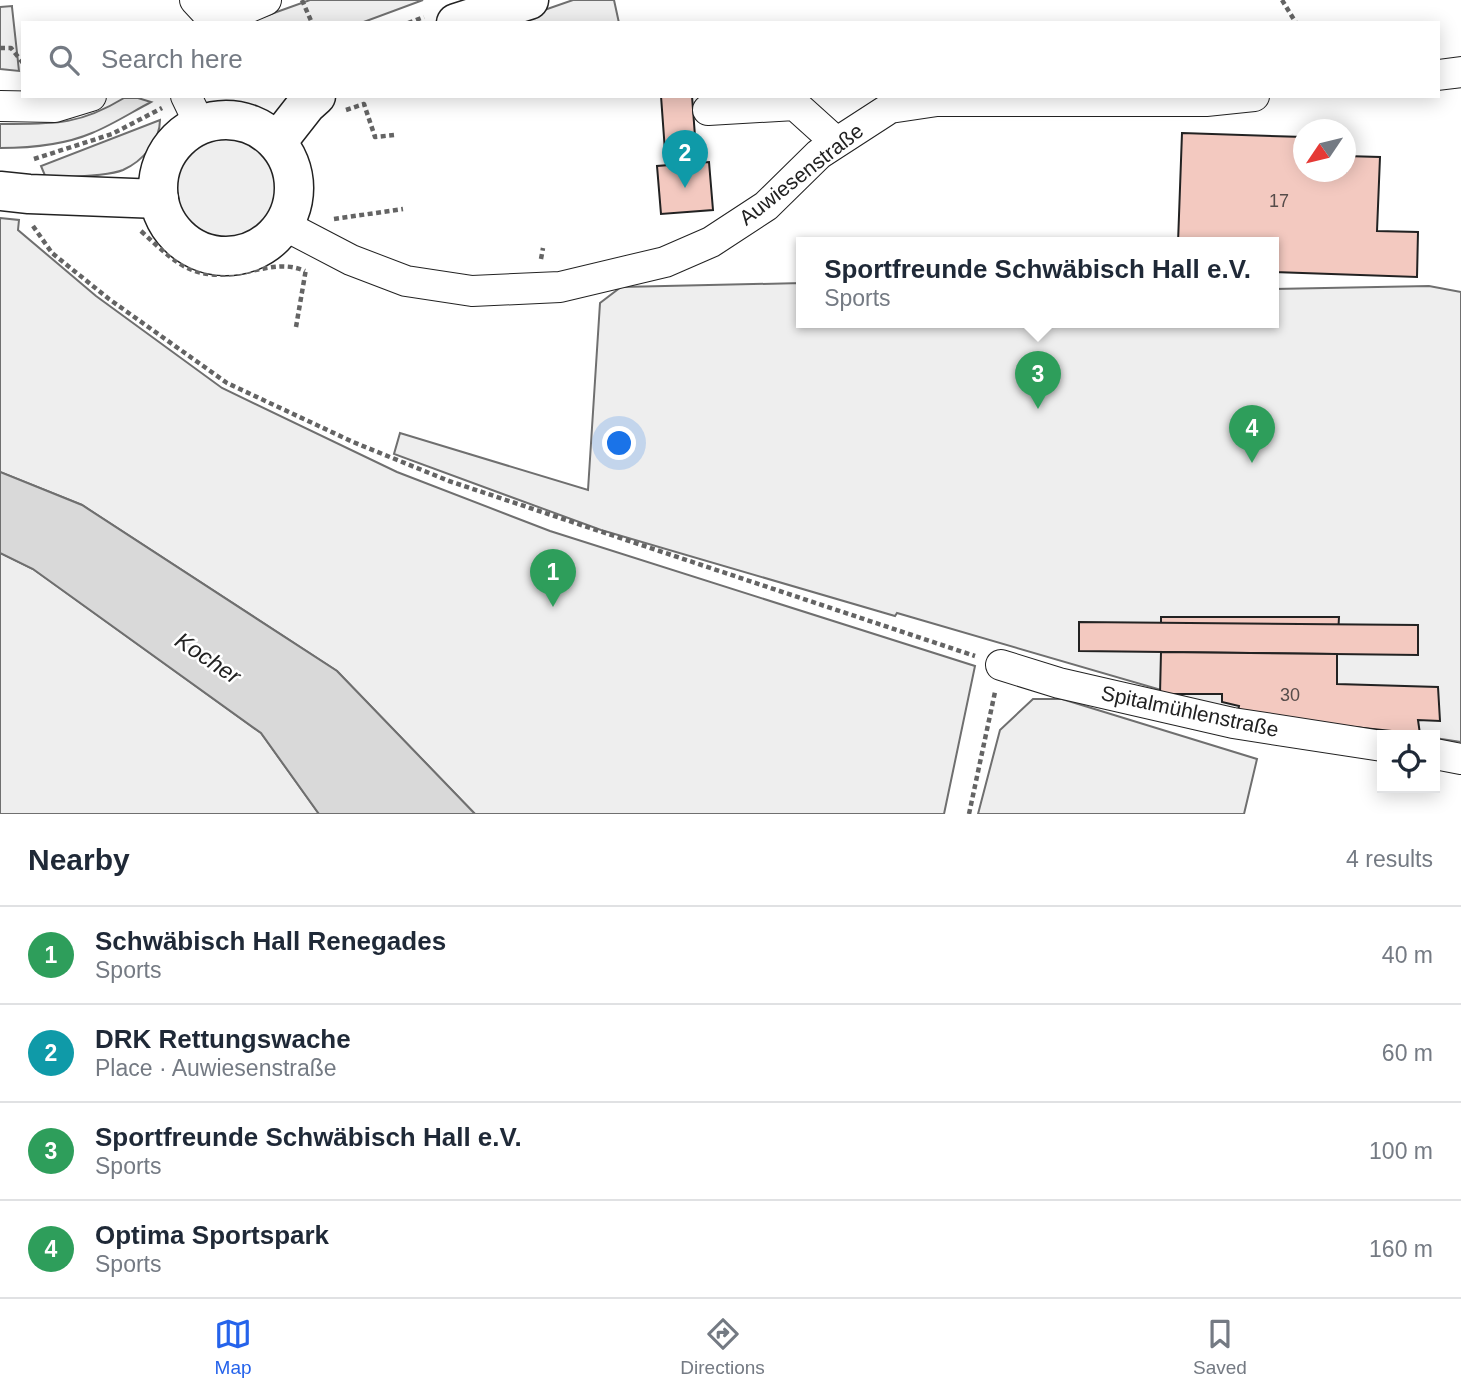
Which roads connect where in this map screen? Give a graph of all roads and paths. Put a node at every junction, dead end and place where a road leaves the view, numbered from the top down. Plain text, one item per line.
1 (195, 0) edge
2 (266, 0) edge
3 (302, 0) edge
4 (529, 0) edge
5 (1282, 0) edge
6 (311, 21) edge
7 (462, 21) edge
8 (1295, 21) edge
9 (0, 48) edge
10 (21, 60) edge
11 (1461, 72) edge
12 (1440, 75) edge
13 (85, 98) edge
14 (1235, 98) edge
15 (331, 103) edge
16 (0, 106) edge
17 (186, 108) edge
18 (708, 110) dead end
19 (394, 135) dead end
20 (277, 142) junction
21 (836, 142) junction
22 (159, 199) junction
23 (27, 200) edge
24 (284, 225) junction
25 (130, 226) dead end
26 (314, 274) dead end
27 (1000, 664) junction
28 (1377, 745) edge
29 (1440, 755) edge
30 (1461, 758) edge
31 (969, 814) edge

1 - 2 street
3 - 6 path
4 - 7 main road
5 - 8 path
9 - 10 path
11 - 12 street
13 - 16 street
14 - 21 street, Auwiesenstraße
15 - 19 path
15 - 20 main road
17 - 20 main road
17 - 22 main road
17 - 23 path
18 - 21 street
20 - 24 main road
21 - 24 street, Auwiesenstraße
22 - 23 main road
22 - 24 main road
23 - 27 path
25 - 26 path
27 - 28 street, Spitalmühlenstraße
27 - 31 path
29 - 30 street

